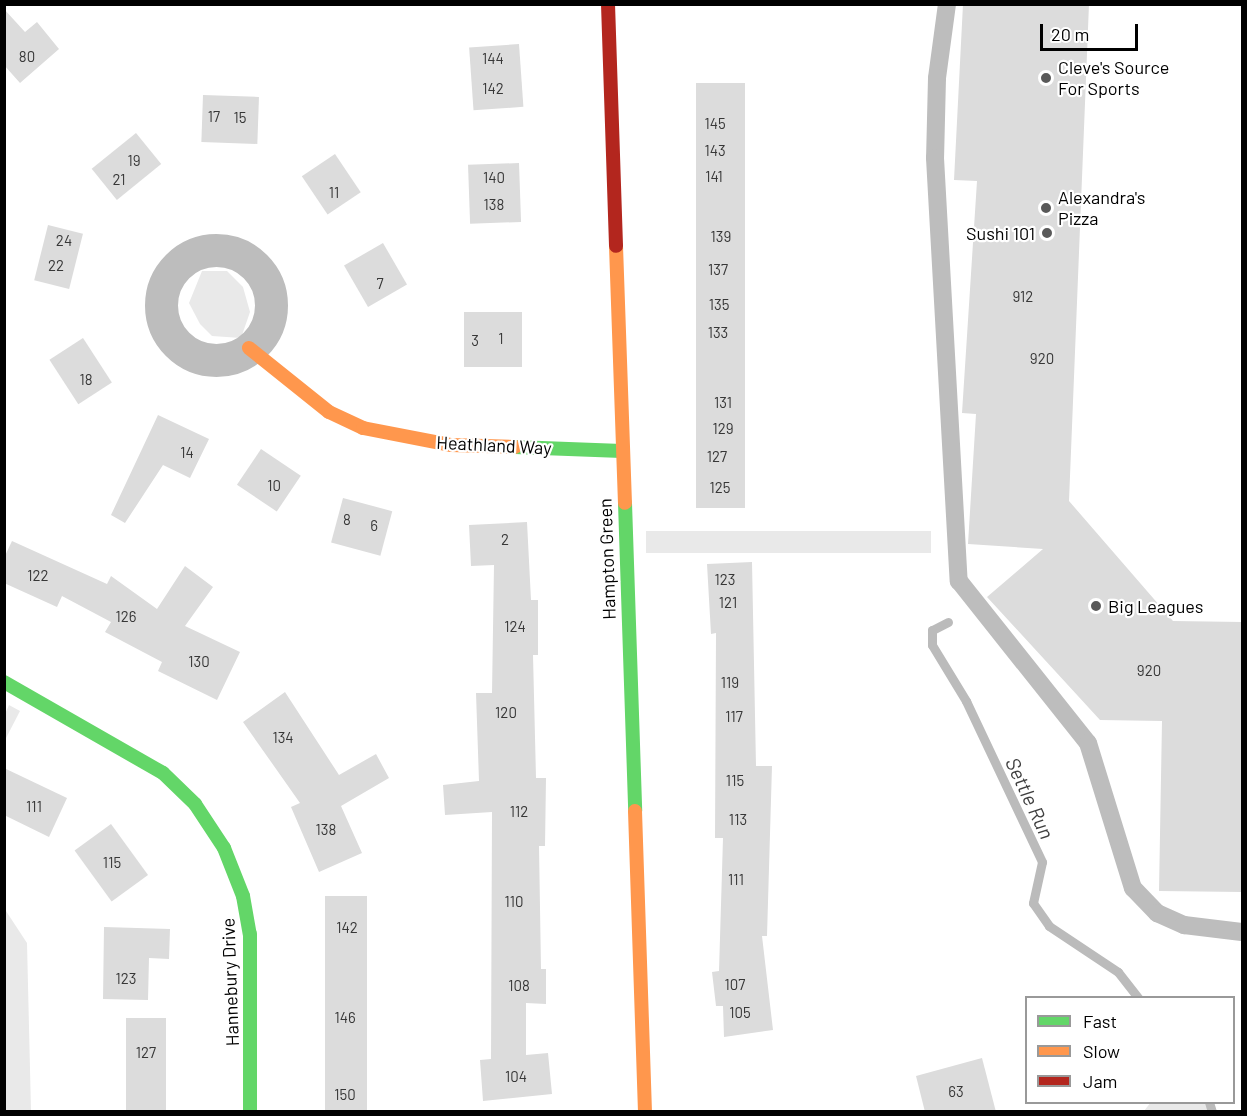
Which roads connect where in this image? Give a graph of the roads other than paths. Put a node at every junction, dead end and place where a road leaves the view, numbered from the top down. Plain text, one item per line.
1 (608, 4) edge
2 (947, 4) edge
3 (249, 348) dead end
4 (622, 451) junction
5 (4, 682) edge
6 (1242, 932) edge
7 (250, 1112) edge
8 (645, 1112) edge

1 - 4 street, Hampton Green
2 - 6 lane
3 - 4 street, Heathland Way
4 - 8 street, Hampton Green
5 - 7 street, Hannebury Drive

